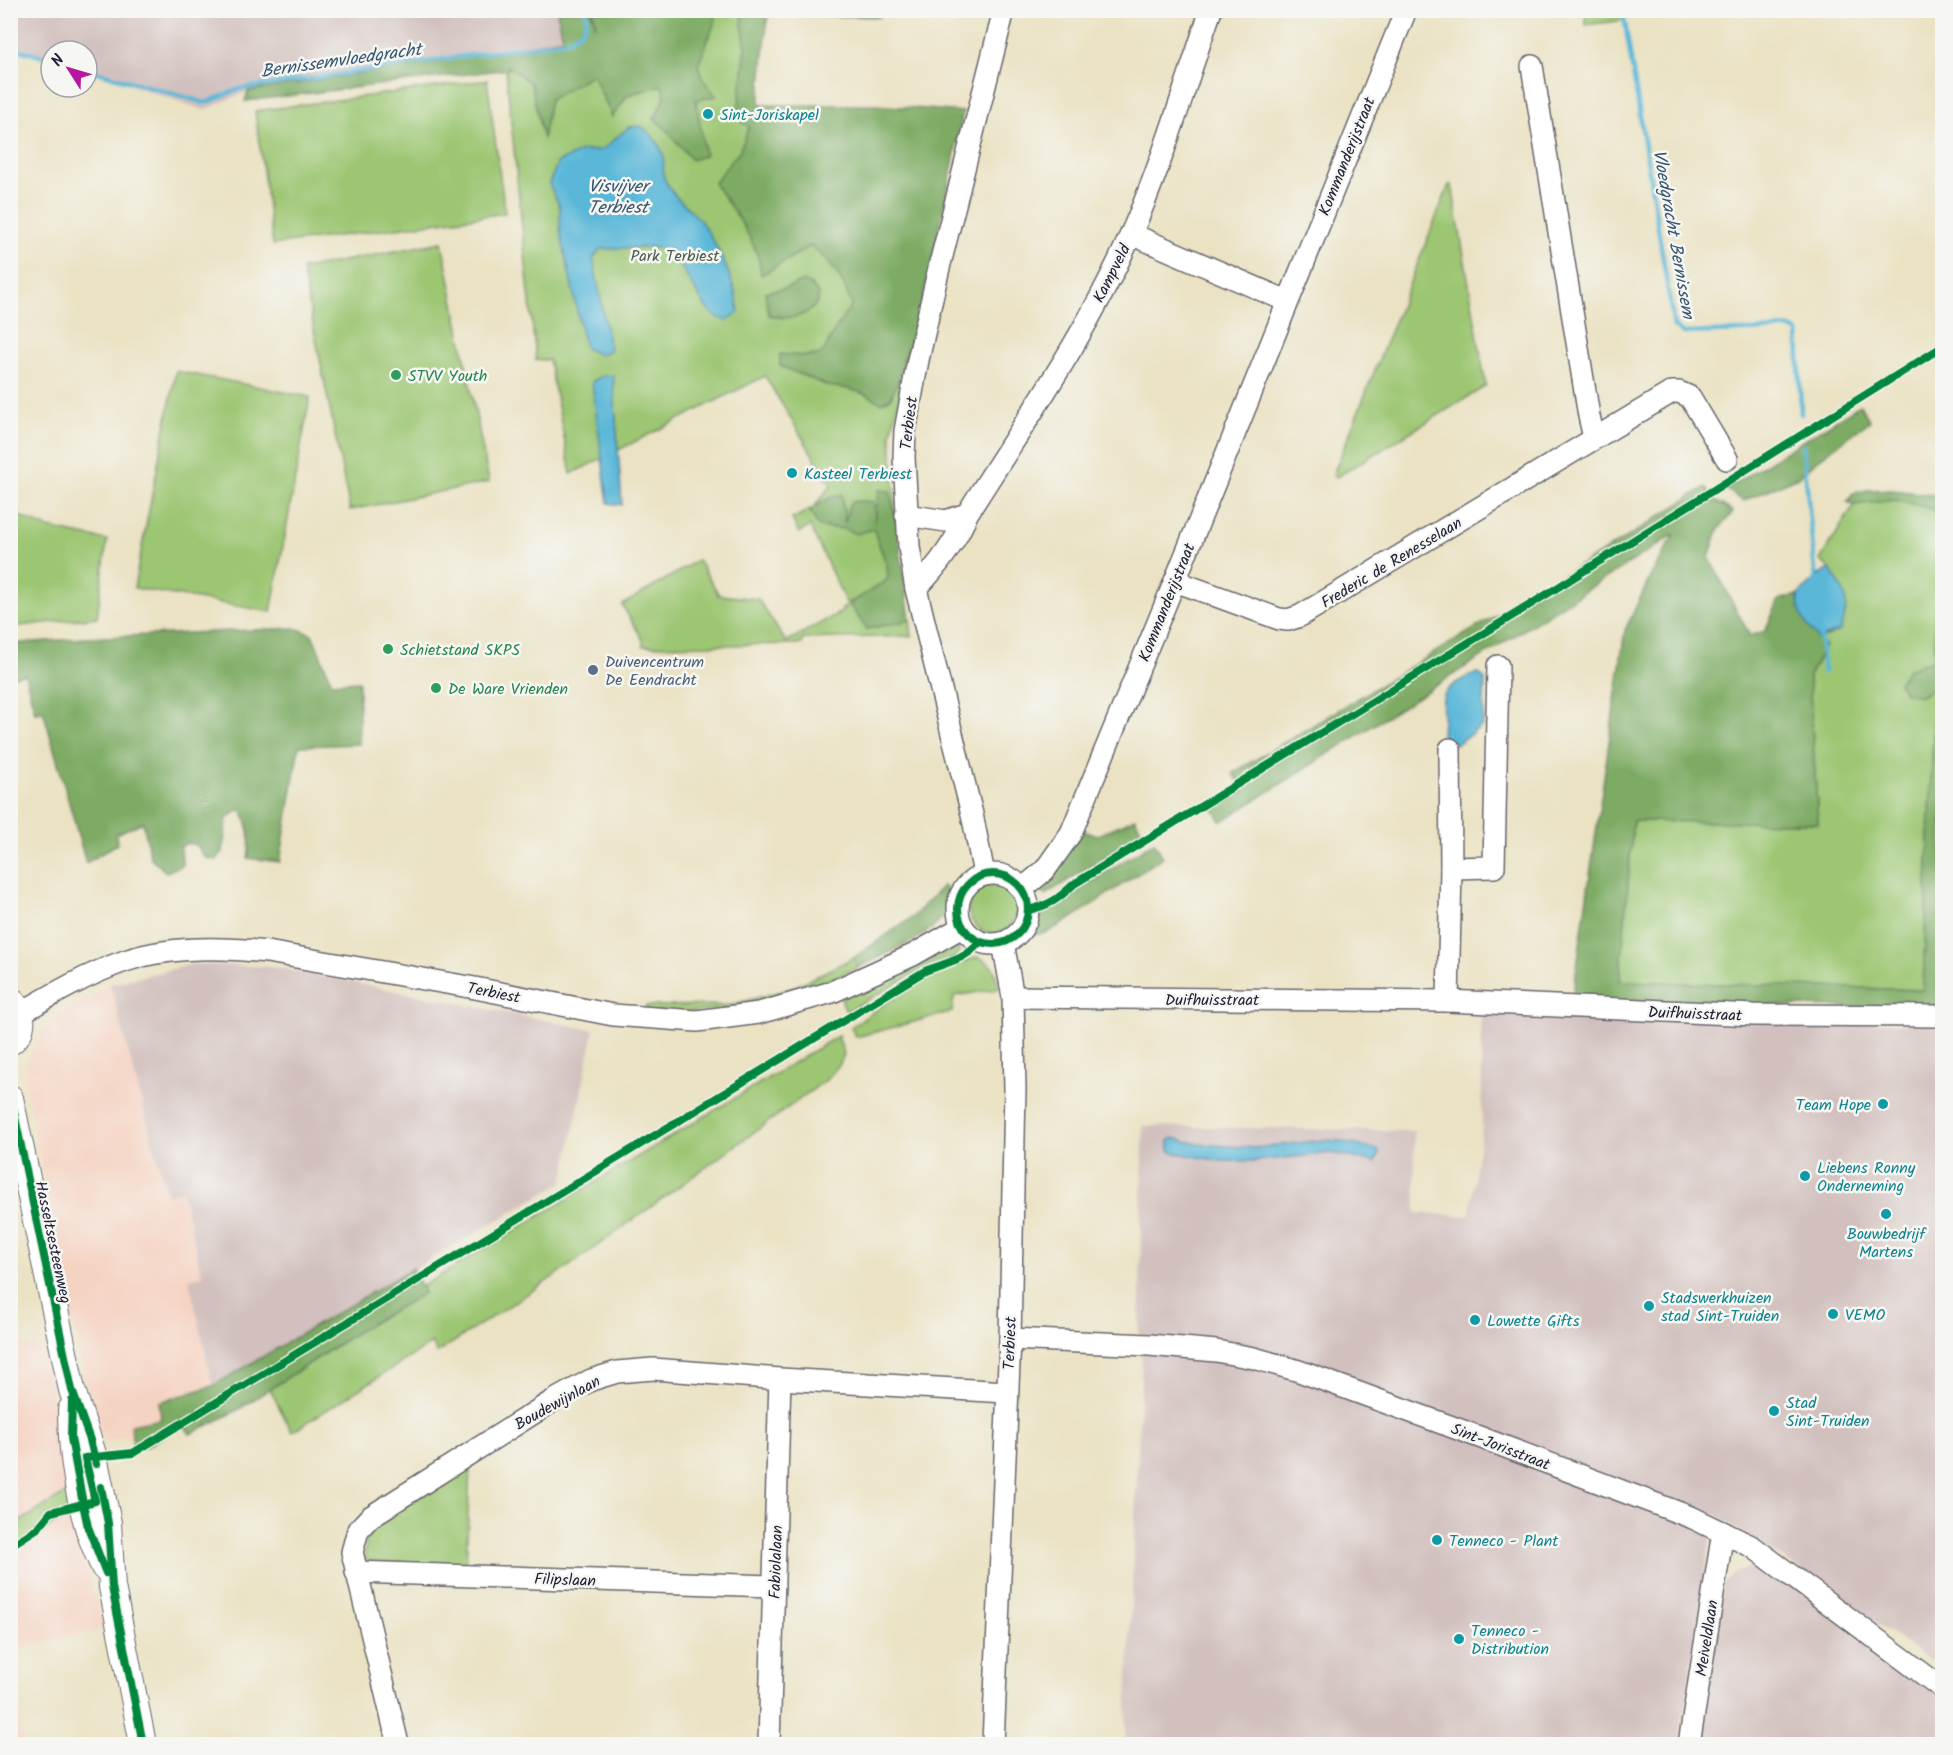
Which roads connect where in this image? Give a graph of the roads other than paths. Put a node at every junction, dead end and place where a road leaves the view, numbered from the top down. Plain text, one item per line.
1 (1004, 10) edge
2 (1211, 10) edge
3 (1406, 10) edge
4 (1532, 66) dead end
5 (1131, 234) junction
6 (1287, 301) junction
7 (1594, 438) junction
8 (1727, 459) dead end
9 (906, 514) junction
10 (967, 514) junction
11 (1175, 581) junction
12 (916, 589) junction
13 (1498, 666) dead end
14 (1450, 748) dead end
15 (1451, 868) junction
16 (984, 874) junction
17 (1022, 889) junction
18 (962, 927) junction
19 (1004, 943) junction
20 (1013, 997) junction
21 (1448, 1001) junction
22 (16, 1006) edge
23 (1942, 1016) edge
24 (10, 1042) edge
25 (10, 1098) edge
26 (1010, 1339) junction
27 (780, 1379) junction
28 (1007, 1392) junction
29 (1723, 1532) junction
30 (356, 1572) junction
31 (774, 1586) junction
32 (1942, 1686) edge
33 (143, 1744) edge
34 (398, 1744) edge
35 (769, 1744) edge
36 (993, 1744) edge
37 (1689, 1744) edge

1 - 9 street, Terbiest
2 - 5 street, Kampveld
3 - 6 street, Kommanderijstraat
4 - 7 street
5 - 6 street
5 - 10 street, Kampveld
6 - 11 street, Kommanderijstraat
7 - 8 street, Frederic de Renesselaan
7 - 11 street, Frederic de Renesselaan
9 - 10 street
9 - 12 street, Terbiest
10 - 12 street, Kampveld
11 - 17 street, Kommanderijstraat
12 - 16 street, Terbiest
13 - 15 street
14 - 15 street
15 - 21 street
16 - 17 street
16 - 18 street
17 - 19 street
18 - 19 street
18 - 22 street, Terbiest
19 - 20 street, Terbiest
20 - 21 street, Duifhuisstraat
20 - 26 street, Terbiest
21 - 23 street, Duifhuisstraat
22 - 24 main road
25 - 33 main road, Hasseltsesteenweg
26 - 28 street, Terbiest
26 - 29 street, Sint-Jorisstraat
27 - 28 street, Boudewijnlaan
27 - 30 street, Boudewijnlaan
27 - 31 street, Fabiolalaan
28 - 36 street, Terbiest
29 - 32 street, Sint-Jorisstraat
29 - 37 street, Meiveldlaan
30 - 31 street, Filipslaan
30 - 34 street, Boudewijnlaan
31 - 35 street, Fabiolalaan

